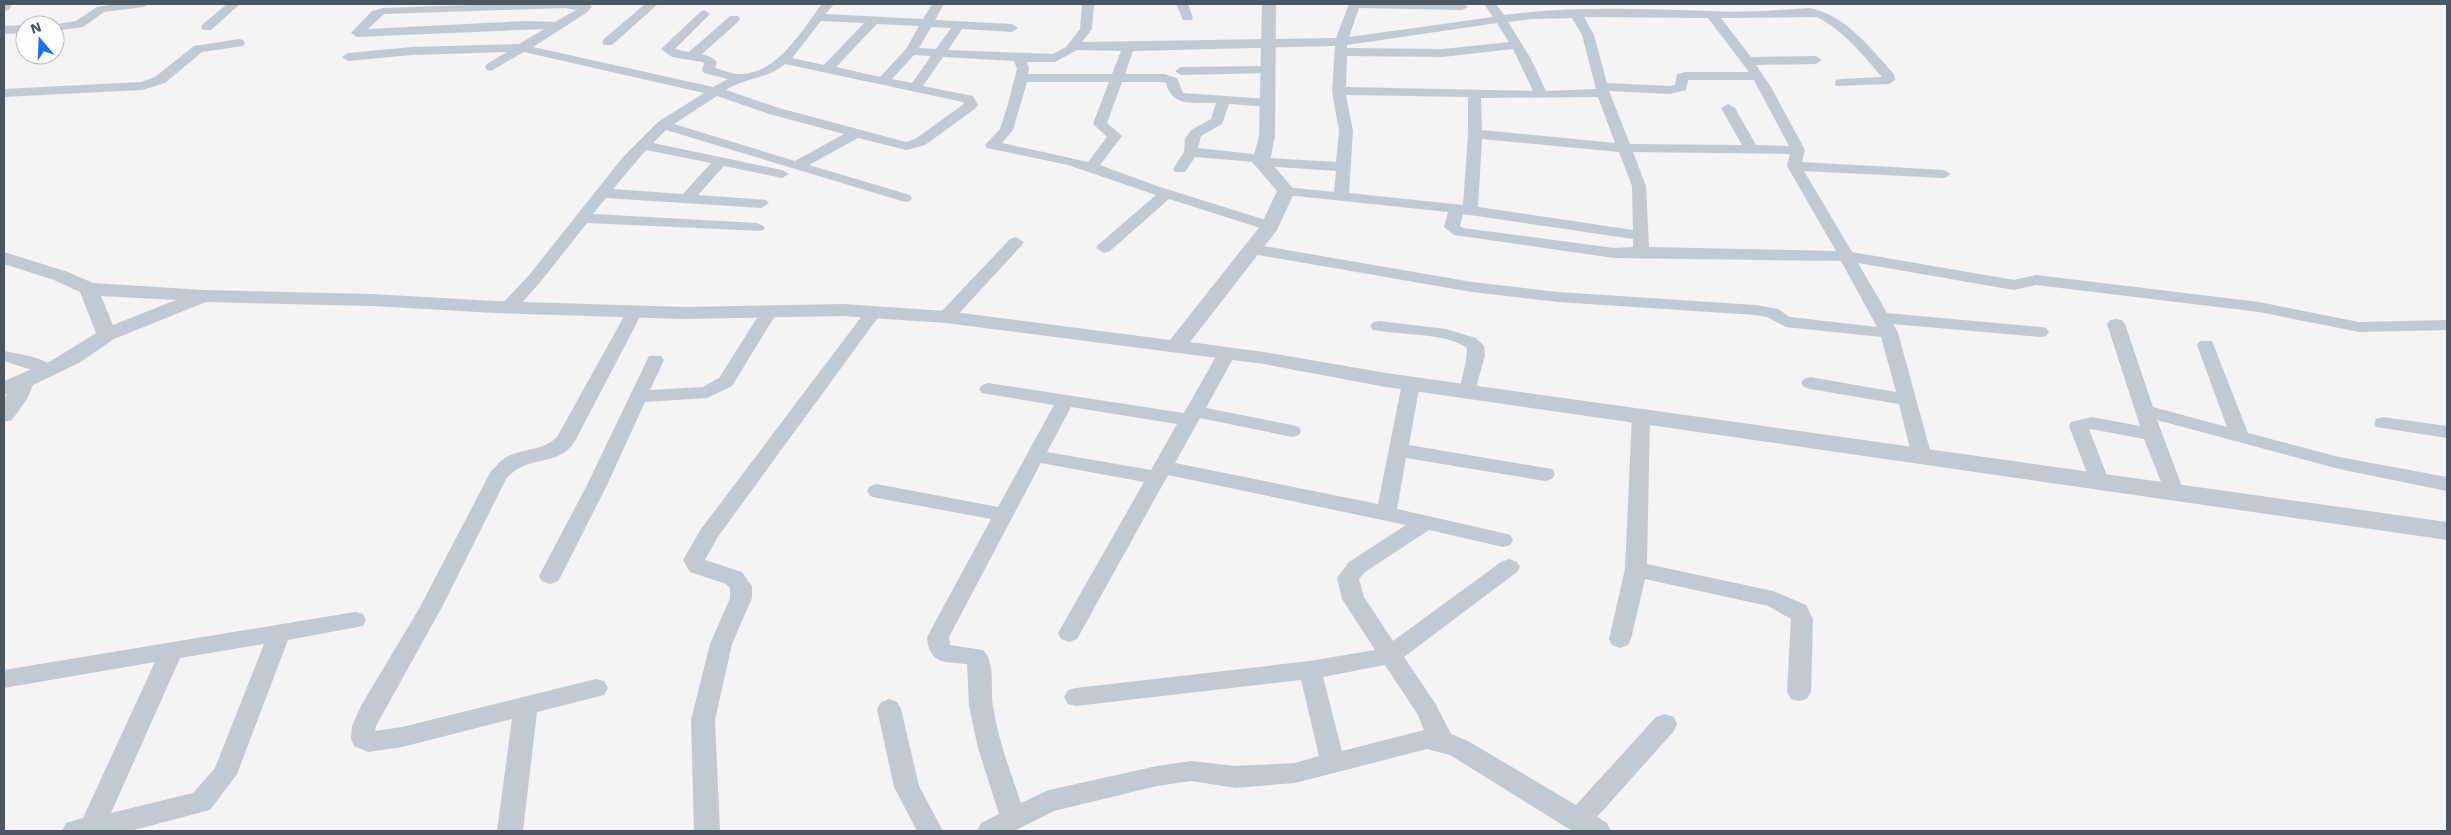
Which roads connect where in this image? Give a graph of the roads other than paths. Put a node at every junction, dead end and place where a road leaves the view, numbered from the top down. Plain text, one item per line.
1 (143, 4) edge
2 (234, 4) edge
3 (652, 4) edge
4 (828, 4) edge
5 (938, 4) edge
6 (1088, 4) edge
7 (1182, 4) edge
8 (1269, 4) edge
9 (1355, 4) edge
10 (1490, 4) edge
11 (102, 6) edge
12 (1461, 6) edge
13 (704, 14) dead end
14 (1576, 14) junction
15 (1712, 15) junction
16 (818, 17) junction
17 (1187, 18) dead end
18 (734, 19) dead end
19 (874, 20) junction
20 (1501, 20) junction
21 (928, 23) junction
22 (1470, 24) junction
23 (959, 25) junction
24 (65, 26) edge
25 (559, 26) junction
26 (207, 27) dead end
27 (1012, 28) dead end
28 (608, 42) dead end
29 (239, 43) dead end
30 (1270, 45) junction
31 (1073, 46) junction
32 (1516, 46) junction
33 (1128, 47) junction
34 (1341, 47) junction
35 (522, 48) junction
36 (1487, 49) junction
37 (911, 51) junction
38 (940, 53) junction
39 (692, 56) junction
40 (348, 57) dead end
41 (1020, 58) junction
42 (782, 60) junction
43 (1816, 60) dead end
44 (1748, 61) junction
45 (491, 67) dead end
46 (827, 69) junction
47 (1268, 70) junction
48 (1180, 71) dead end
49 (1758, 76) junction
50 (741, 78) junction
51 (1020, 78) junction
52 (1116, 79) junction
53 (883, 81) junction
54 (1841, 83) dead end
55 (915, 88) junction
56 (715, 90) junction
57 (1602, 90) junction
58 (1338, 91) junction
59 (4, 92) edge
60 (1474, 93) junction
61 (1541, 95) junction
62 (1224, 100) junction
63 (1268, 103) junction
64 (1728, 108) dead end
65 (663, 125) junction
66 (856, 133) junction
67 (1475, 134) junction
68 (643, 145) junction
69 (1624, 148) junction
70 (1752, 150) junction
71 (1798, 150) junction
72 (1191, 152) junction
73 (1262, 160) junction
74 (721, 161) junction
75 (796, 166) junction
76 (1794, 166) junction
77 (1343, 167) junction
78 (1090, 169) junction
79 (1180, 169) dead end
80 (782, 174) dead end
81 (1944, 174) dead end
82 (1286, 191) junction
83 (602, 192) junction
84 (1166, 193) junction
85 (1341, 196) junction
86 (905, 198) dead end
87 (686, 199) junction
88 (761, 203) dead end
89 (1464, 209) junction
90 (582, 218) junction
91 (1270, 226) junction
92 (757, 228) dead end
93 (1641, 236) junction
94 (1016, 242) dead end
95 (1104, 248) dead end
96 (1252, 249) junction
97 (1638, 252) junction
98 (1847, 256) junction
99 (4, 258) edge
100 (89, 289) junction
101 (205, 296) junction
102 (508, 308) junction
103 (770, 311) junction
104 (634, 312) junction
105 (874, 312) junction
106 (946, 317) junction
107 (1880, 318) junction
108 (2116, 324) dead end
109 (2447, 325) edge
110 (1379, 326) dead end
111 (2040, 332) dead end
112 (1889, 333) junction
113 (107, 334) junction
114 (2206, 345) dead end
115 (1175, 346) junction
116 (1226, 353) junction
117 (4, 356) edge
118 (655, 360) dead end
119 (47, 370) junction
120 (1411, 383) junction
121 (1810, 383) dead end
122 (14, 385) edge
123 (988, 388) dead end
124 (1468, 391) junction
125 (638, 397) junction
126 (1908, 400) junction
127 (1065, 401) junction
128 (2144, 411) junction
129 (4, 415) edge
130 (1641, 415) junction
131 (1191, 416) junction
132 (2383, 423) dead end
133 (1292, 431) dead end
134 (2447, 432) edge
135 (2152, 434) junction
136 (2240, 437) junction
137 (1398, 450) junction
138 (1036, 456) junction
139 (1922, 456) junction
140 (1160, 473) junction
141 (1545, 474) dead end
142 (2099, 481) junction
143 (2447, 484) edge
144 (877, 491) dead end
145 (2174, 492) junction
146 (1386, 513) junction
147 (1005, 515) junction
148 (1426, 522) junction
149 (2447, 531) edge
150 (1503, 540) dead end
151 (1509, 567) dead end
152 (1636, 569) junction
153 (550, 576) dead end
154 (355, 620) dead end
155 (280, 632) junction
156 (1070, 633) dead end
157 (1620, 638) dead end
158 (172, 651) junction
159 (1390, 655) junction
160 (1310, 670) junction
161 (4, 679) edge
162 (596, 688) dead end
163 (1799, 692) dead end
164 (1076, 697) dead end
165 (526, 706) junction
166 (889, 708) dead end
167 (1665, 724) dead end
168 (1442, 741) junction
169 (1332, 763) junction
170 (1014, 818) junction
171 (1588, 826) edge
172 (83, 830) edge
173 (510, 831) edge
174 (708, 831) edge
175 (930, 831) edge
176 (990, 831) edge

1 - 11 street
2 - 26 street
3 - 28 street
4 - 16 street
5 - 21 street
6 - 31 street
7 - 17 street
8 - 30 street
9 - 12 street
9 - 34 street
10 - 20 street
11 - 24 street
12 - 22 street
13 - 39 street
14 - 15 street
14 - 20 street
14 - 57 street
15 - 44 street
15 - 54 street
16 - 19 street
16 - 42 street
18 - 39 street
19 - 21 street
19 - 46 street
20 - 22 street
20 - 32 street
21 - 23 street
21 - 37 street
22 - 34 street
22 - 36 street
23 - 27 street
23 - 38 street
25 - 25 street
25 - 35 street
29 - 59 street
30 - 33 street
30 - 34 street
30 - 47 street
31 - 33 street
31 - 41 street
32 - 36 street
32 - 61 street
33 - 52 street
34 - 36 street
34 - 58 street
35 - 40 street
35 - 45 street
35 - 56 street
37 - 38 street
37 - 53 street
38 - 41 street
38 - 55 street
39 - 50 street
41 - 51 street
42 - 46 street
42 - 50 street
43 - 44 street
44 - 49 street
46 - 53 street
47 - 48 street
47 - 63 street
49 - 57 street
49 - 71 street
50 - 56 street
51 - 52 street
51 - 78 street
52 - 62 street
52 - 78 street
53 - 55 street
55 - 66 street
56 - 65 street
56 - 66 street
57 - 61 street
57 - 69 street
58 - 60 street
58 - 77 street
60 - 61 street
60 - 67 street
62 - 63 street
62 - 72 street
63 - 73 street
64 - 70 street
65 - 68 street
65 - 75 street
66 - 75 street
67 - 69 street
67 - 89 street
68 - 74 street
68 - 83 street
69 - 70 street
69 - 93 street
70 - 71 street
71 - 76 street
72 - 73 street
72 - 79 street
73 - 77 street
73 - 82 street
74 - 80 street
74 - 87 street
75 - 86 street
76 - 81 street
76 - 98 street
77 - 85 street
78 - 84 street
82 - 85 street
82 - 91 street
83 - 87 street
83 - 90 street
84 - 91 street
84 - 95 street
85 - 89 street
87 - 88 street
89 - 93 street
89 - 97 street
90 - 92 street
90 - 102 street
91 - 96 street
93 - 97 street
94 - 106 street
96 - 112 street
96 - 115 street
97 - 98 street
98 - 107 street
98 - 109 street
99 - 100 street
100 - 101 street
100 - 113 street
101 - 102 street
101 - 113 street
102 - 104 street
103 - 104 street
103 - 105 street
103 - 125 street
104 - 165 street
105 - 106 street
105 - 174 street
106 - 115 street
107 - 111 street
107 - 112 street
108 - 128 street
110 - 124 street
112 - 126 street
113 - 119 street
114 - 136 street
115 - 116 street
116 - 120 street
116 - 131 street
117 - 119 street
118 - 125 street
119 - 122 street
120 - 124 street
120 - 137 street
121 - 126 street
122 - 129 street
123 - 127 street
124 - 130 street
125 - 153 street
126 - 139 street
127 - 131 street
127 - 138 street
128 - 135 street
128 - 136 street
130 - 139 street
130 - 152 street
131 - 133 street
131 - 140 street
132 - 134 street
135 - 142 street
135 - 145 street
136 - 143 street
137 - 141 street
137 - 146 street
138 - 140 street
138 - 147 street
139 - 142 street
140 - 146 street
140 - 156 street
142 - 145 street
144 - 147 street
145 - 149 street
146 - 148 street
147 - 170 street
148 - 150 street
148 - 159 street
151 - 159 street
152 - 157 street
152 - 163 street
154 - 155 street
155 - 158 street
155 - 172 street
158 - 161 street
158 - 172 street
159 - 160 street
159 - 168 street
160 - 164 street
160 - 169 street
162 - 165 street
165 - 173 street
166 - 175 street
167 - 171 street
168 - 169 street
168 - 171 street
169 - 170 street
170 - 176 street

